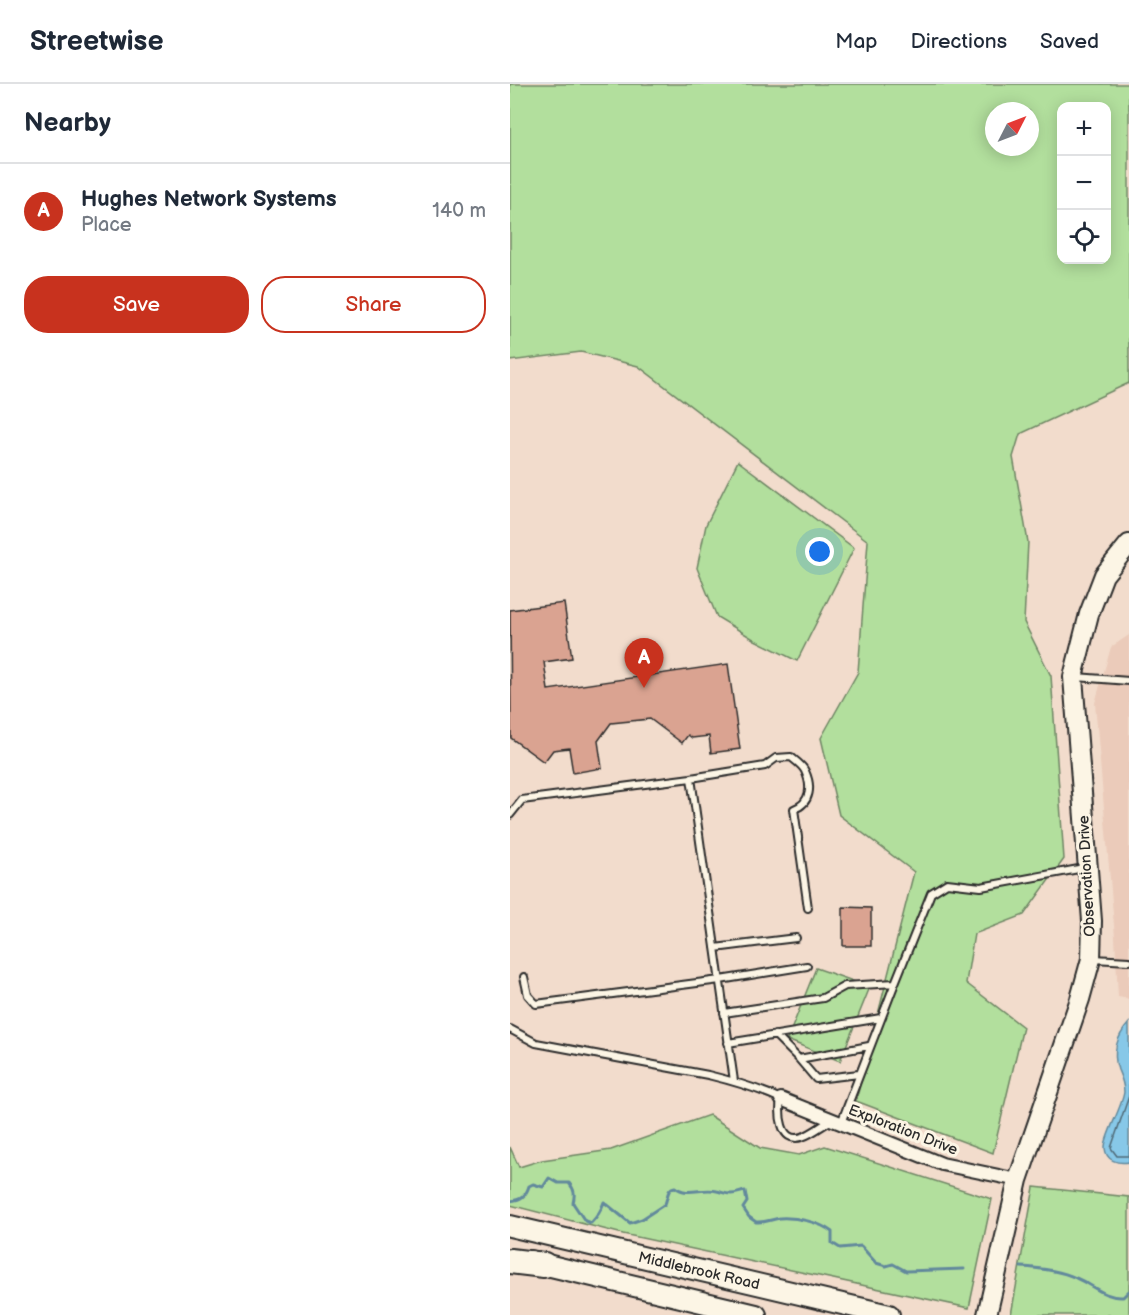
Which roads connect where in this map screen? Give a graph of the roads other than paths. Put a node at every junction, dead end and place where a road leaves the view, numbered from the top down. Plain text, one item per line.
1 (1129, 544) edge
2 (1073, 677) junction
3 (1129, 681) edge
4 (691, 778) junction
5 (510, 815) edge
6 (1088, 867) junction
7 (808, 908) dead end
8 (796, 938) dead end
9 (715, 948) junction
10 (1091, 959) junction
11 (1129, 961) edge
12 (807, 966) dead end
13 (525, 977) dead end
14 (720, 980) junction
15 (895, 983) junction
16 (724, 1013) junction
17 (882, 1018) junction
18 (510, 1029) edge
19 (775, 1035) junction
20 (728, 1042) junction
21 (869, 1046) junction
22 (799, 1059) junction
23 (859, 1074) junction
24 (734, 1081) junction
25 (781, 1099) junction
26 (836, 1121) junction
27 (1018, 1180) junction
28 (510, 1226) edge
29 (510, 1256) edge
30 (510, 1261) edge
31 (544, 1264) junction
32 (756, 1315) edge
33 (889, 1315) edge
34 (987, 1315) edge

1 - 2 street, Observation Drive
2 - 3 lane
2 - 6 street, Observation Drive
4 - 5 lane
4 - 7 lane
4 - 9 lane
6 - 10 street, Observation Drive
6 - 15 lane
8 - 9 lane
9 - 14 lane
10 - 11 lane
10 - 27 street, Observation Drive
12 - 14 lane
13 - 14 lane
14 - 16 lane
15 - 16 lane
15 - 17 lane
16 - 20 lane
17 - 19 lane
17 - 21 lane
18 - 24 lane
19 - 20 lane
19 - 22 lane
20 - 24 lane
21 - 22 lane
21 - 23 lane
22 - 23 lane
23 - 26 lane
24 - 25 lane
25 - 26 street, Exploration Drive
25 - 26 lane
26 - 27 street, Exploration Drive
27 - 34 street, Observation Drive
28 - 33 main road, Middlebrook Road
29 - 31 main road, Middlebrook Road
30 - 31 highway
31 - 32 main road, Middlebrook Road

